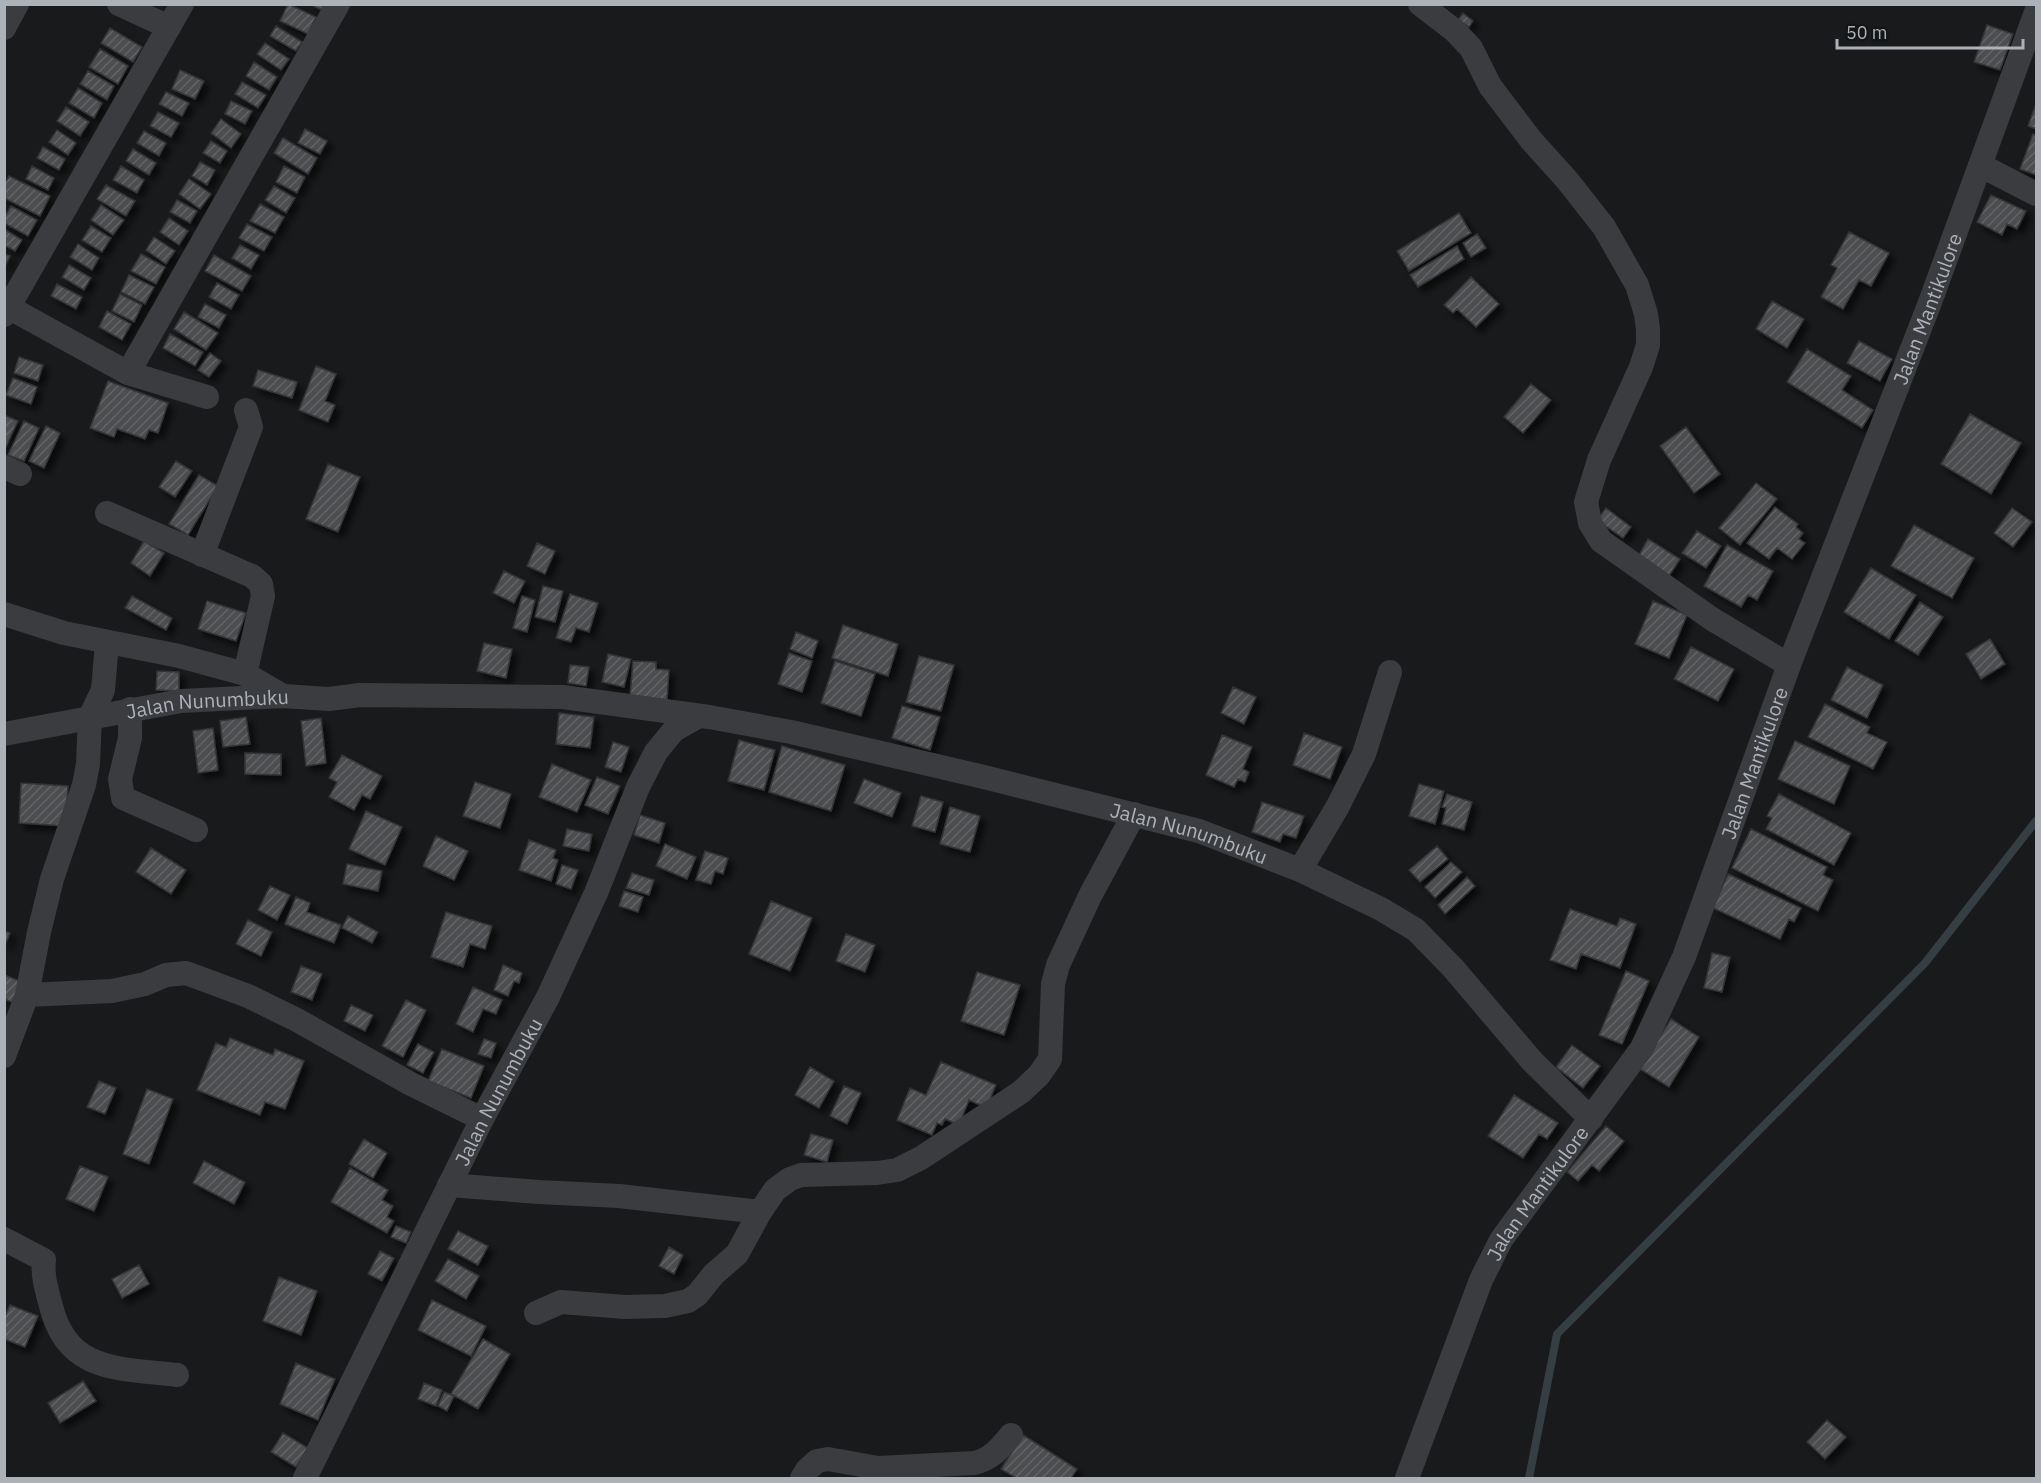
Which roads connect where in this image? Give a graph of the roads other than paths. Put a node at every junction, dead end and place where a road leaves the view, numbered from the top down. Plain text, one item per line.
1 (17, 4) edge
2 (119, 4) edge
3 (182, 4) edge
4 (338, 4) edge
5 (1420, 4) edge
6 (2037, 12) edge
7 (169, 27) junction
8 (4, 28) edge
9 (1980, 165) junction
10 (2037, 194) edge
11 (6, 311) edge
12 (128, 373) junction
13 (207, 397) dead end
14 (246, 410) dead end
15 (107, 513) dead end
16 (202, 555) junction
17 (4, 614) edge
18 (107, 643) junction
19 (1789, 665) junction
20 (1390, 672) dead end
21 (245, 674) junction
22 (283, 696) junction
23 (130, 709) junction
24 (699, 716) junction
25 (90, 717) junction
26 (4, 734) edge
27 (1134, 814) junction
28 (196, 830) dead end
29 (1300, 870) junction
30 (27, 995) junction
31 (4, 1056) edge
32 (482, 1119) junction
33 (1591, 1119) junction
34 (449, 1185) junction
35 (760, 1212) junction
36 (4, 1239) edge
37 (536, 1313) dead end
38 (177, 1375) dead end
39 (1011, 1435) dead end
40 (305, 1479) edge
41 (802, 1479) edge
42 (1407, 1479) edge

1 - 8 street
2 - 7 street
3 - 7 street
4 - 12 street
5 - 19 street
6 - 9 street, Jalan Mantikulore
7 - 11 street
9 - 10 street
9 - 19 street, Jalan Mantikulore
11 - 12 street
12 - 13 street
14 - 16 street
15 - 16 street
16 - 21 street
17 - 18 street
18 - 21 street
18 - 25 street
19 - 33 street, Jalan Mantikulore
20 - 29 street
21 - 22 street
22 - 23 street, Jalan Nunumbuku
22 - 24 street, Jalan Nunumbuku
23 - 25 street, Jalan Nunumbuku
23 - 28 street
24 - 27 street, Jalan Nunumbuku
24 - 32 street, Jalan Nunumbuku
25 - 26 street, Jalan Nunumbuku
25 - 30 street
27 - 29 street, Jalan Nunumbuku
27 - 35 street
29 - 33 street, Jalan Nunumbuku
30 - 31 street
30 - 32 street
32 - 34 street, Jalan Nunumbuku
33 - 42 street, Jalan Mantikulore
34 - 35 street
34 - 40 street, Jalan Nunumbuku
35 - 37 street
36 - 38 street
39 - 41 street

